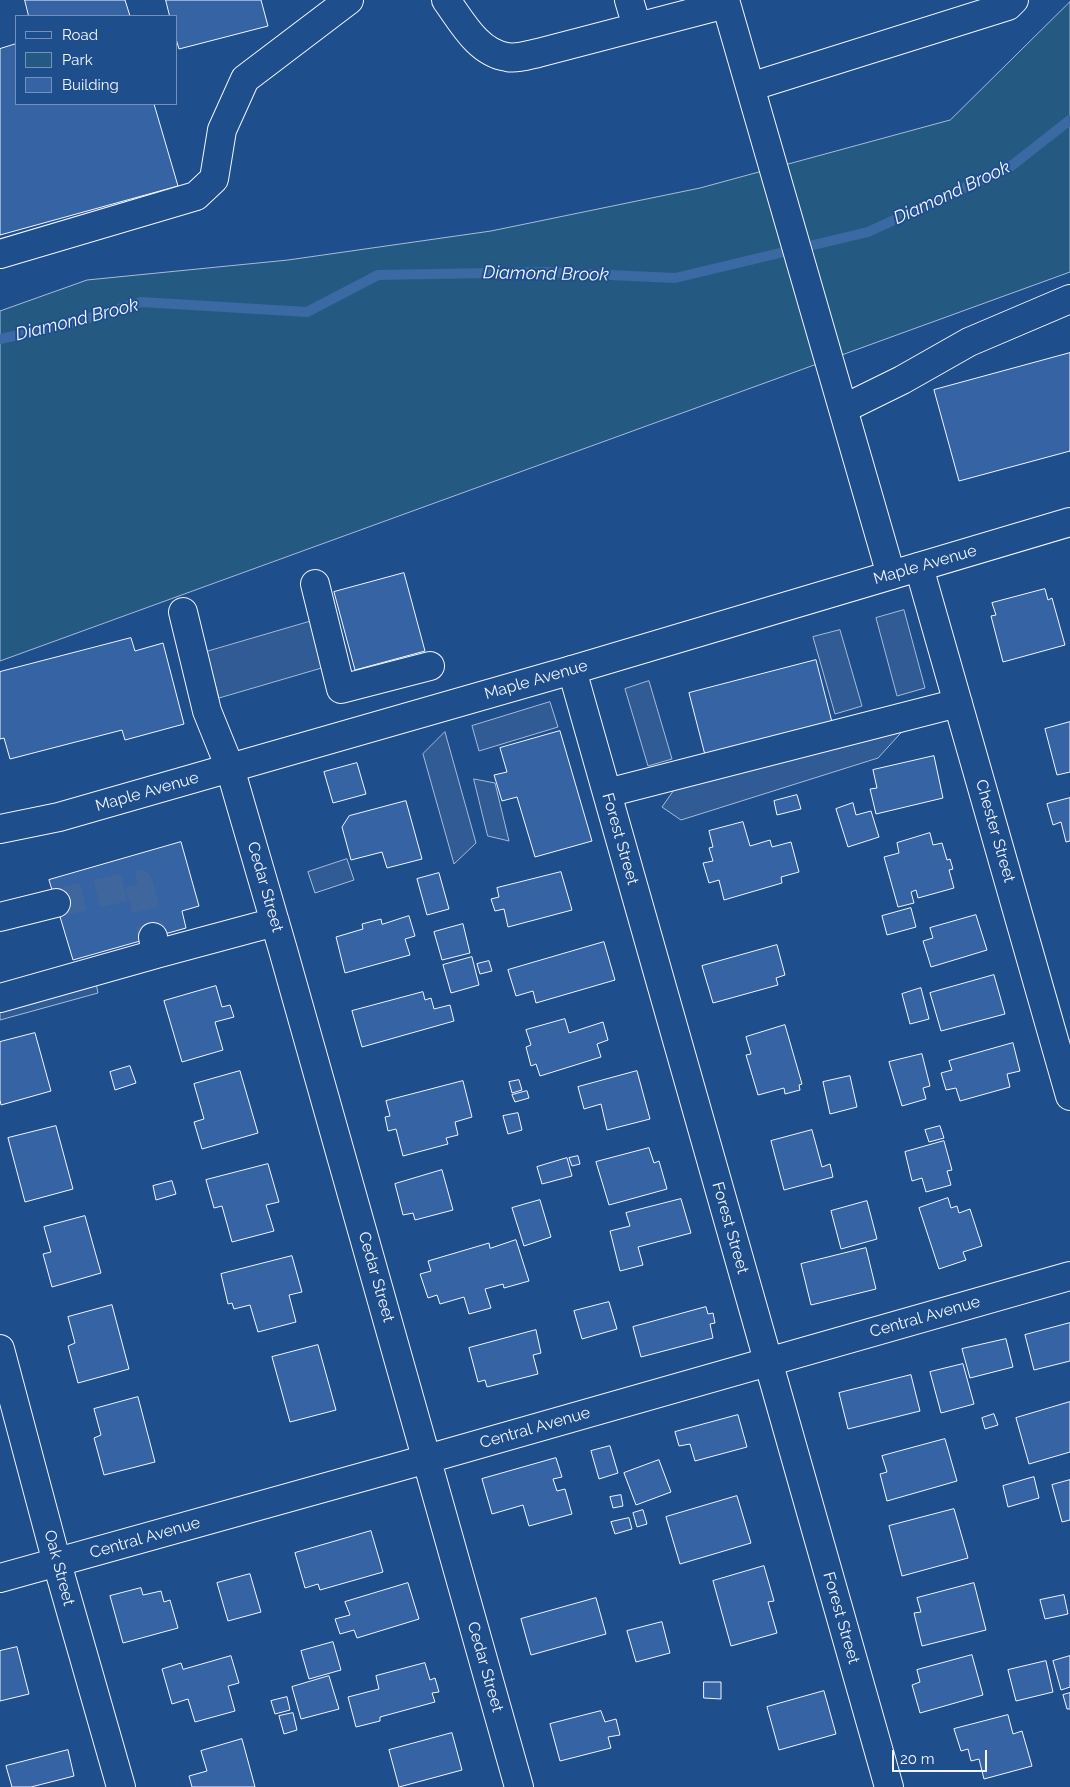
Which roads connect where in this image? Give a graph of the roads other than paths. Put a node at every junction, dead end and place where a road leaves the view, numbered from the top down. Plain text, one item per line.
1 (349, 0) edge
2 (446, 0) edge
3 (630, 0) edge
4 (1014, 0) edge
5 (725, 2) edge
6 (636, 27) junction
7 (750, 87) junction
8 (0, 254) edge
9 (1070, 299) edge
10 (843, 409) junction
11 (1070, 522) edge
12 (920, 567) junction
13 (892, 575) junction
14 (315, 584) dead end
15 (183, 612) dead end
16 (430, 666) dead end
17 (572, 670) junction
18 (958, 703) junction
19 (230, 768) junction
20 (606, 793) junction
21 (0, 829) edge
22 (56, 903) tunnel mouth
23 (0, 917) edge
24 (275, 922) junction
25 (0, 998) edge
26 (1070, 1096) edge
27 (1070, 1276) edge
28 (0, 1348) edge
29 (768, 1362) junction
30 (427, 1460) junction
31 (57, 1563) junction
32 (0, 1578) edge
33 (121, 1787) edge
34 (519, 1787) edge
35 (889, 1787) edge

1 - 8 street
2 - 6 street
3 - 6 street
4 - 7 street
5 - 6 street
5 - 7 street
7 - 10 street
9 - 10 street
10 - 13 street
11 - 12 street, Maple Avenue
12 - 13 street, Maple Avenue
12 - 18 street, Chester Street
13 - 17 street, Maple Avenue
14 - 16 street
15 - 19 street, Cedar Street
17 - 19 street, Maple Avenue
17 - 20 street, Forest Street
18 - 20 street
18 - 26 street, Chester Street
19 - 21 street, Maple Avenue
19 - 24 street, Cedar Street
20 - 29 street, Forest Street
22 - 23 street
24 - 25 street
24 - 30 street, Cedar Street
27 - 29 street, Central Avenue
28 - 31 street, Oak Street
29 - 30 street, Central Avenue
29 - 35 street, Forest Street
30 - 31 street, Central Avenue
30 - 34 street, Cedar Street
31 - 32 street, Central Avenue
31 - 33 street, Oak Street

